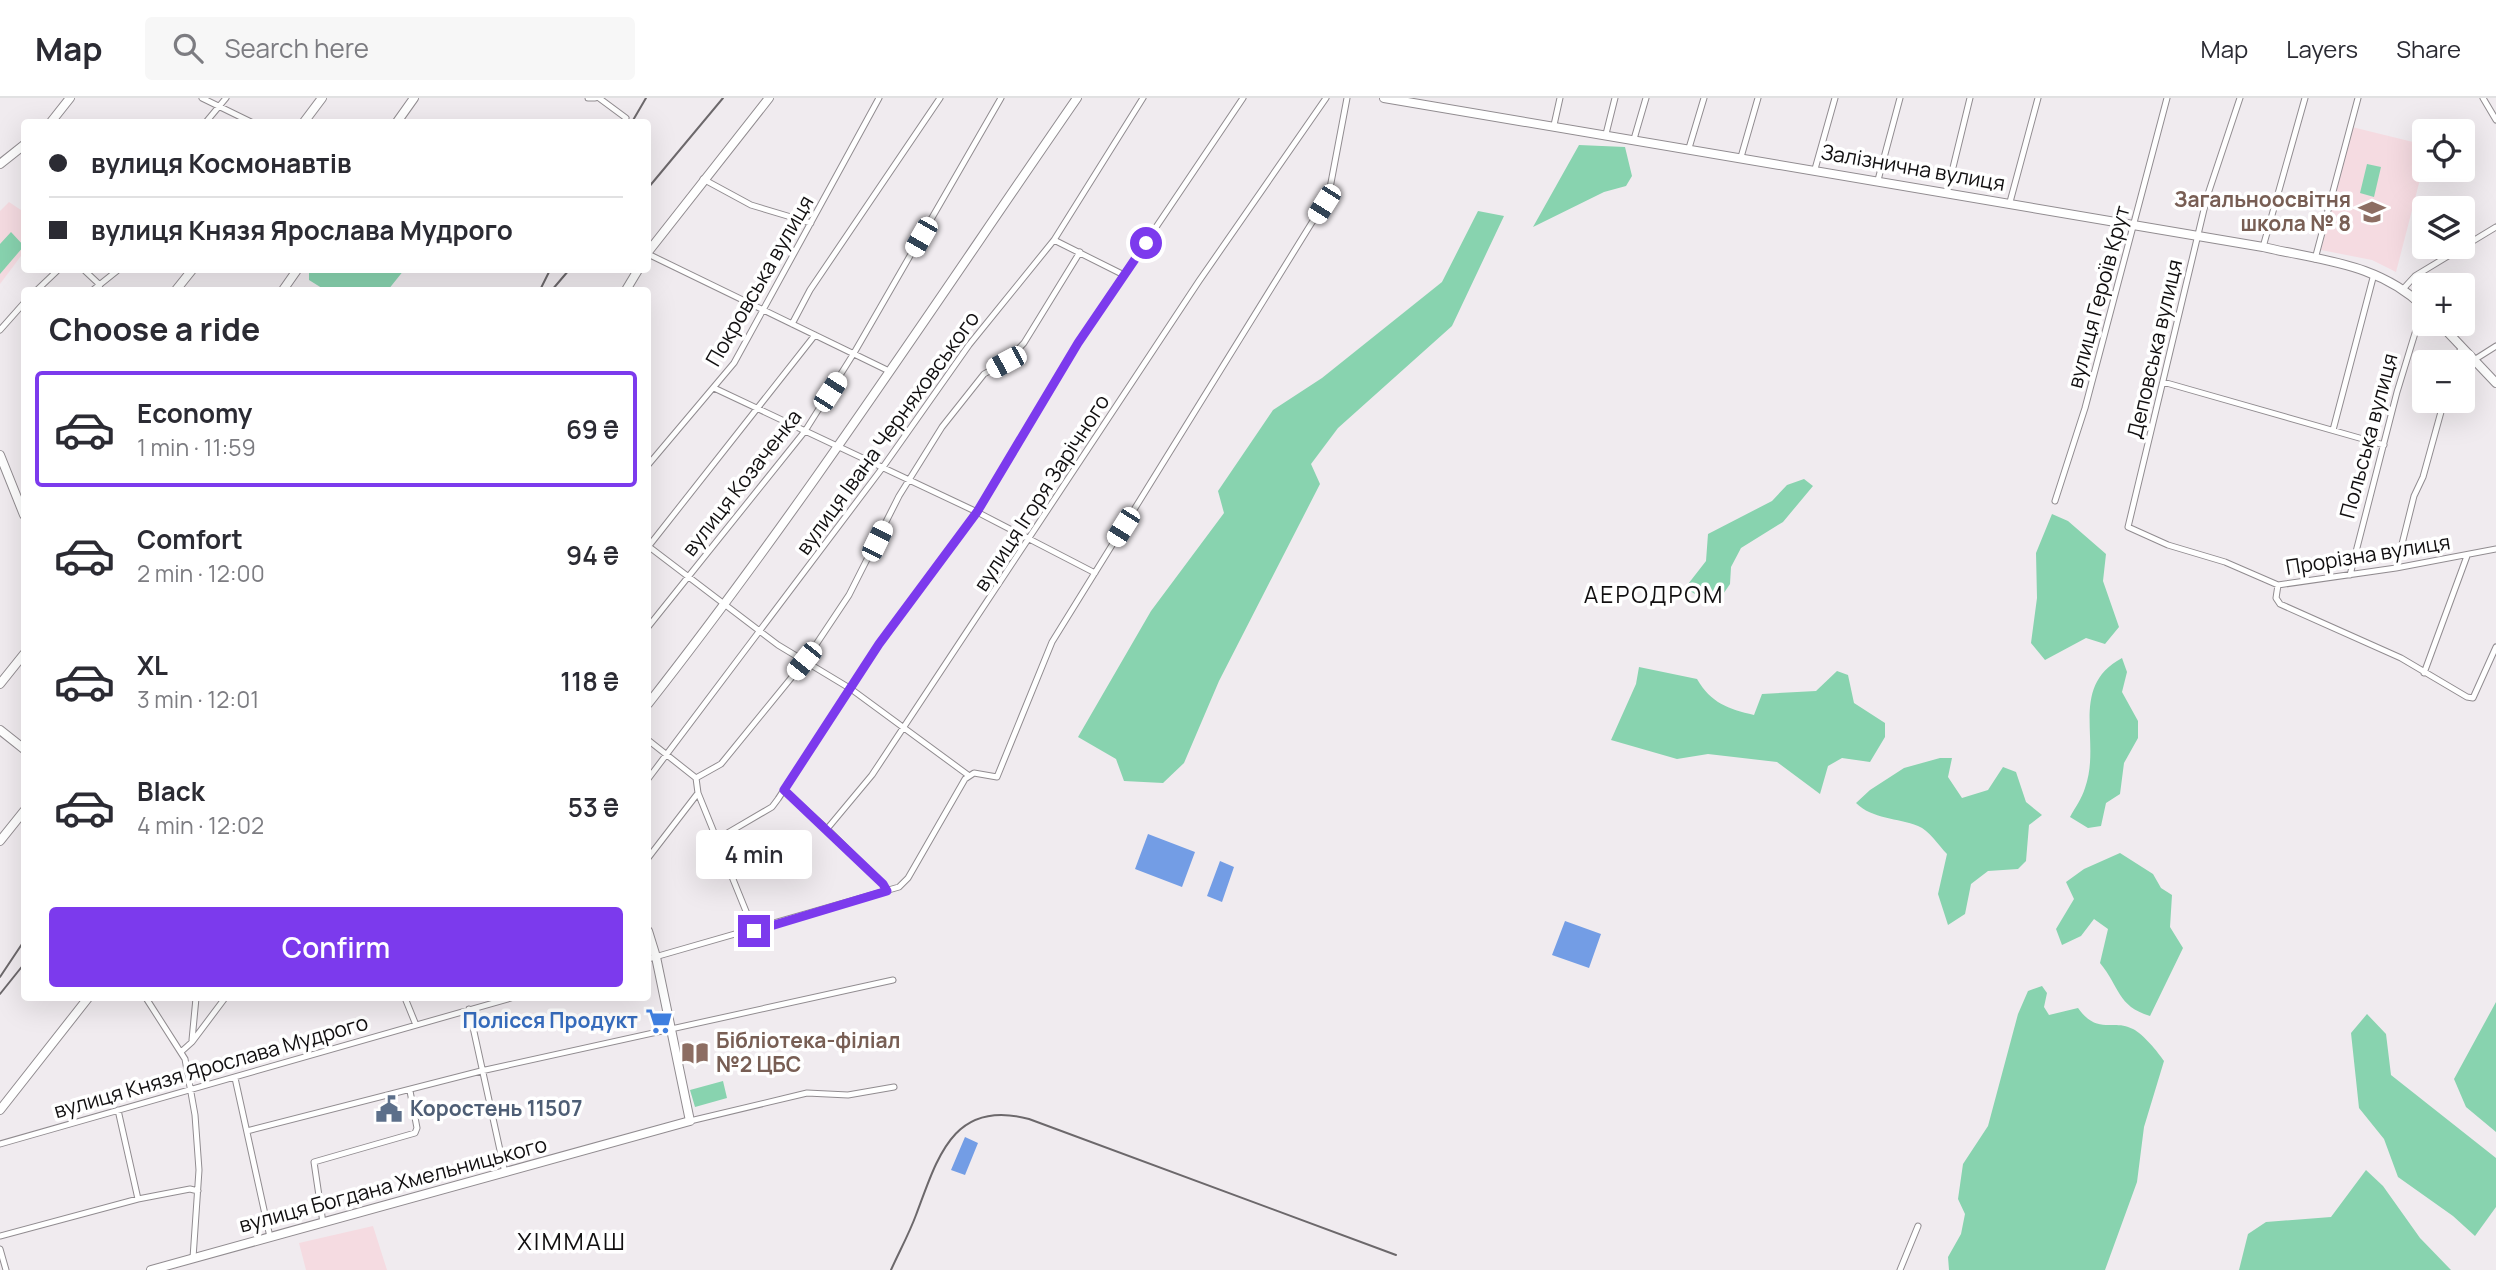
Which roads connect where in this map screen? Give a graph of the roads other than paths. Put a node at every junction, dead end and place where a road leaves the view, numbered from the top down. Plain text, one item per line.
1 (70, 98) edge
2 (202, 98) edge
3 (226, 98) edge
4 (322, 98) edge
5 (414, 98) edge
6 (588, 98) edge
7 (597, 98) edge
8 (769, 98) edge
9 (879, 98) edge
10 (940, 98) edge
11 (1001, 98) edge
12 (1077, 98) edge
13 (1143, 98) edge
14 (1242, 98) edge
15 (1326, 98) edge
16 (1347, 98) edge
17 (1384, 98) edge
18 (1560, 98) edge
19 (1615, 98) edge
20 (1646, 98) edge
21 (1704, 98) edge
22 (1758, 98) edge
23 (1835, 98) edge
24 (1900, 98) edge
25 (1969, 98) edge
26 (2038, 98) edge
27 (2167, 98) edge
28 (2240, 98) edge
29 (2305, 98) edge
30 (2358, 98) edge
31 (2483, 98) edge
32 (1419, 100) edge
33 (220, 107) junction
34 (626, 118) dead end
35 (53, 119) edge
36 (209, 119) edge
37 (245, 119) edge
38 (306, 119) edge
39 (399, 119) edge
40 (2496, 120) edge
41 (1554, 125) junction
42 (1606, 134) junction
43 (1634, 139) junction
44 (21, 147) edge
45 (1689, 148) junction
46 (1741, 156) junction
47 (0, 164) edge
48 (1815, 169) junction
49 (703, 179) junction
50 (1878, 180) junction
51 (1947, 192) junction
52 (2010, 202) junction
53 (811, 223) junction
54 (2136, 224) junction
55 (2496, 227) edge
56 (2198, 234) junction
57 (1054, 240) junction
58 (2263, 247) junction
59 (651, 249) edge
60 (1080, 252) junction
61 (651, 254) edge
62 (2315, 259) junction
63 (55, 273) edge
64 (87, 273) edge
65 (114, 273) edge
66 (190, 273) edge
67 (2374, 274) junction
68 (1124, 275) junction
69 (100, 285) junction
70 (40, 287) edge
71 (97, 287) edge
72 (178, 287) edge
73 (2404, 288) junction
74 (2412, 296) edge
75 (21, 306) edge
76 (764, 311) junction
77 (792, 324) junction
78 (0, 330) edge
79 (815, 335) junction
80 (2416, 336) edge
81 (2453, 336) edge
82 (2462, 345) junction
83 (2496, 346) edge
84 (2460, 350) edge
85 (2466, 350) edge
86 (854, 353) junction
87 (2475, 359) edge
88 (2475, 361) edge
89 (889, 371) junction
90 (2163, 382) junction
91 (2496, 383) edge
92 (714, 388) junction
93 (758, 407) junction
94 (2441, 413) edge
95 (2333, 430) junction
96 (805, 431) junction
97 (2384, 445) junction
98 (840, 447) junction
99 (0, 455) edge
100 (651, 462) edge
101 (883, 467) junction
102 (908, 480) junction
103 (21, 498) edge
104 (2055, 501) dead end
105 (977, 512) junction
106 (2128, 527) joint
107 (1031, 539) junction
108 (651, 542) edge
109 (651, 548) edge
110 (2496, 550) edge
111 (2467, 556) junction
112 (2396, 568) junction
113 (1095, 573) junction
114 (2350, 575) junction
115 (688, 577) junction
116 (2278, 585) junction
117 (726, 605) junction
118 (651, 623) edge
119 (761, 631) junction
120 (2496, 647) edge
121 (21, 660) edge
122 (804, 661) junction
123 (2424, 673) junction
124 (0, 684) edge
125 (851, 689) junction
126 (651, 700) edge
127 (904, 727) junction
128 (0, 730) edge
129 (651, 742) edge
130 (21, 747) edge
131 (666, 755) junction
132 (651, 775) edge
133 (968, 775) junction
134 (696, 778) junction
135 (784, 790) junction
136 (698, 793) junction
137 (21, 815) edge
138 (827, 829) junction
139 (719, 838) junction
140 (0, 841) edge
141 (651, 854) edge
142 (887, 891) junction
143 (754, 931) junction
144 (652, 958) edge
145 (893, 980) dead end
146 (86, 1001) edge
147 (148, 1001) edge
148 (196, 1001) edge
149 (223, 1001) edge
150 (406, 1001) edge
151 (481, 1001) edge
152 (499, 1001) edge
153 (483, 1005) junction
154 (469, 1009) junction
155 (416, 1025) junction
156 (670, 1031) junction
157 (192, 1042) junction
158 (181, 1051) junction
159 (481, 1070) junction
160 (235, 1078) junction
161 (894, 1087) dead end
162 (189, 1090) junction
163 (410, 1091) junction
164 (0, 1110) edge
165 (118, 1110) junction
166 (690, 1121) junction
167 (247, 1131) junction
168 (0, 1144) edge
169 (505, 1173) junction
170 (198, 1191) junction
171 (138, 1199) junction
172 (323, 1224) junction
173 (1918, 1226) dead end
174 (0, 1236) edge
175 (270, 1237) junction
176 (0, 1249) edge
177 (193, 1258) junction
178 (6, 1270) edge
179 (151, 1270) edge
180 (1900, 1270) edge

1 - 35 street
2 - 33 street
3 - 33 street
4 - 38 street
5 - 39 street
6 - 7 street
7 - 34 street
8 - 49 street
9 - 53 street, Покровська вулиця
10 - 77 street
11 - 86 street, вулиця Козаченка
12 - 89 street
13 - 57 street, вулиця Івана Черняховського
14 - 68 street
15 - 107 street, вулиця Ігоря Зарічного
16 - 113 street
17 - 32 street, Залізнична вулиця
18 - 41 street
19 - 42 street
20 - 43 street
21 - 45 street
22 - 46 street
23 - 48 street
24 - 50 street
25 - 51 street
26 - 52 street
27 - 54 street, вулиця Героїв Крут
28 - 56 street, Деповська вулиця
29 - 58 street
30 - 62 street
31 - 40 street
32 - 41 street, Залізнична вулиця
33 - 36 street
33 - 37 street
41 - 42 street, Залізнична вулиця
42 - 43 street, Залізнична вулиця
43 - 45 street, Залізнична вулиця
44 - 47 street
45 - 46 street, Залізнична вулиця
46 - 48 street, Залізнична вулиця
48 - 50 street, Залізнична вулиця
49 - 53 street
49 - 59 street
50 - 51 street, Залізнична вулиця
51 - 52 street, Залізнична вулиця
52 - 54 street, Залізнична вулиця
53 - 76 street, Покровська вулиця
54 - 56 street, Залізнична вулиця
54 - 104 street, вулиця Героїв Крут
55 - 73 street
56 - 58 street, Залізнична вулиця
56 - 90 street, Деповська вулиця
57 - 60 street
57 - 101 street, вулиця Івана Черняховського
58 - 62 street, Залізнична вулиця
60 - 68 street
60 - 102 street
61 - 76 street
62 - 67 street, Залізнична вулиця
63 - 70 street
64 - 69 street
65 - 69 street
66 - 72 street
67 - 73 street, Залізнична вулиця
67 - 95 street
68 - 105 street
69 - 71 street
73 - 74 street, Залізнична вулиця
75 - 78 street
76 - 77 street
76 - 92 street, Покровська вулиця
77 - 79 street
79 - 86 street
79 - 93 street
80 - 97 street, Польська вулиця
81 - 82 street
82 - 84 street
82 - 85 street
83 - 87 street
86 - 89 street
86 - 96 street, вулиця Козаченка
88 - 91 street
89 - 98 street
90 - 95 street
90 - 106 street, Деповська вулиця
92 - 93 street
92 - 100 street, Покровська вулиця
93 - 96 street
93 - 108 street
94 - 112 street
95 - 97 street
96 - 98 street
96 - 115 street, вулиця Козаченка
97 - 114 street, Польська вулиця
98 - 101 street
98 - 117 street
99 - 103 street
101 - 102 street
101 - 119 street, вулиця Івана Черняховського
102 - 105 street
102 - 122 street
105 - 107 street
105 - 125 street
106 - 116 street, Прорізна вулиця
107 - 113 street
107 - 127 street, вулиця Ігоря Зарічного
109 - 115 street
110 - 111 street, Прорізна вулиця
111 - 112 street, Прорізна вулиця
111 - 123 street
112 - 114 street, Прорізна вулиця
113 - 133 street
114 - 116 street, Прорізна вулиця
115 - 117 street
115 - 118 street, вулиця Козаченка
116 - 123 street
117 - 119 street
117 - 126 street
119 - 122 street
119 - 131 street, вулиця Івана Черняховського
120 - 123 street
121 - 124 street
122 - 125 street
122 - 134 street
125 - 127 street
125 - 135 street
127 - 133 street
127 - 138 street, вулиця Ігоря Зарічного
128 - 130 street
129 - 131 street
131 - 132 street, вулиця Івана Черняховського
131 - 134 street
133 - 142 street
134 - 136 street
135 - 138 street
135 - 139 street
136 - 139 street
136 - 141 street
137 - 140 street
138 - 142 street
139 - 143 street
142 - 143 street
143 - 144 street
144 - 156 street
145 - 156 street
146 - 164 street
147 - 158 street
148 - 157 street
149 - 157 street
150 - 155 street
151 - 153 street
152 - 153 street, вулиця Князя Ярослава Мудрого
153 - 154 street, вулиця Князя Ярослава Мудрого
154 - 155 street, вулиця Князя Ярослава Мудрого
154 - 159 street
155 - 160 street, вулиця Князя Ярослава Мудрого
156 - 159 street
156 - 166 street
157 - 158 street
158 - 162 street
159 - 163 street
159 - 169 street
160 - 162 street, вулиця Князя Ярослава Мудрого
160 - 167 street
161 - 166 street, вулиця Богдана Хмельницького
162 - 165 street, вулиця Князя Ярослава Мудрого
162 - 170 street
163 - 167 street
163 - 172 street
165 - 168 street, вулиця Князя Ярослава Мудрого
165 - 171 street
166 - 169 street, вулиця Богдана Хмельницького
167 - 175 street
169 - 172 street, вулиця Богдана Хмельницького
170 - 171 street
170 - 177 street
171 - 174 street
172 - 175 street, вулиця Богдана Хмельницького
173 - 180 street
175 - 177 street, вулиця Богдана Хмельницького
176 - 178 street
177 - 179 street, вулиця Богдана Хмельницького

